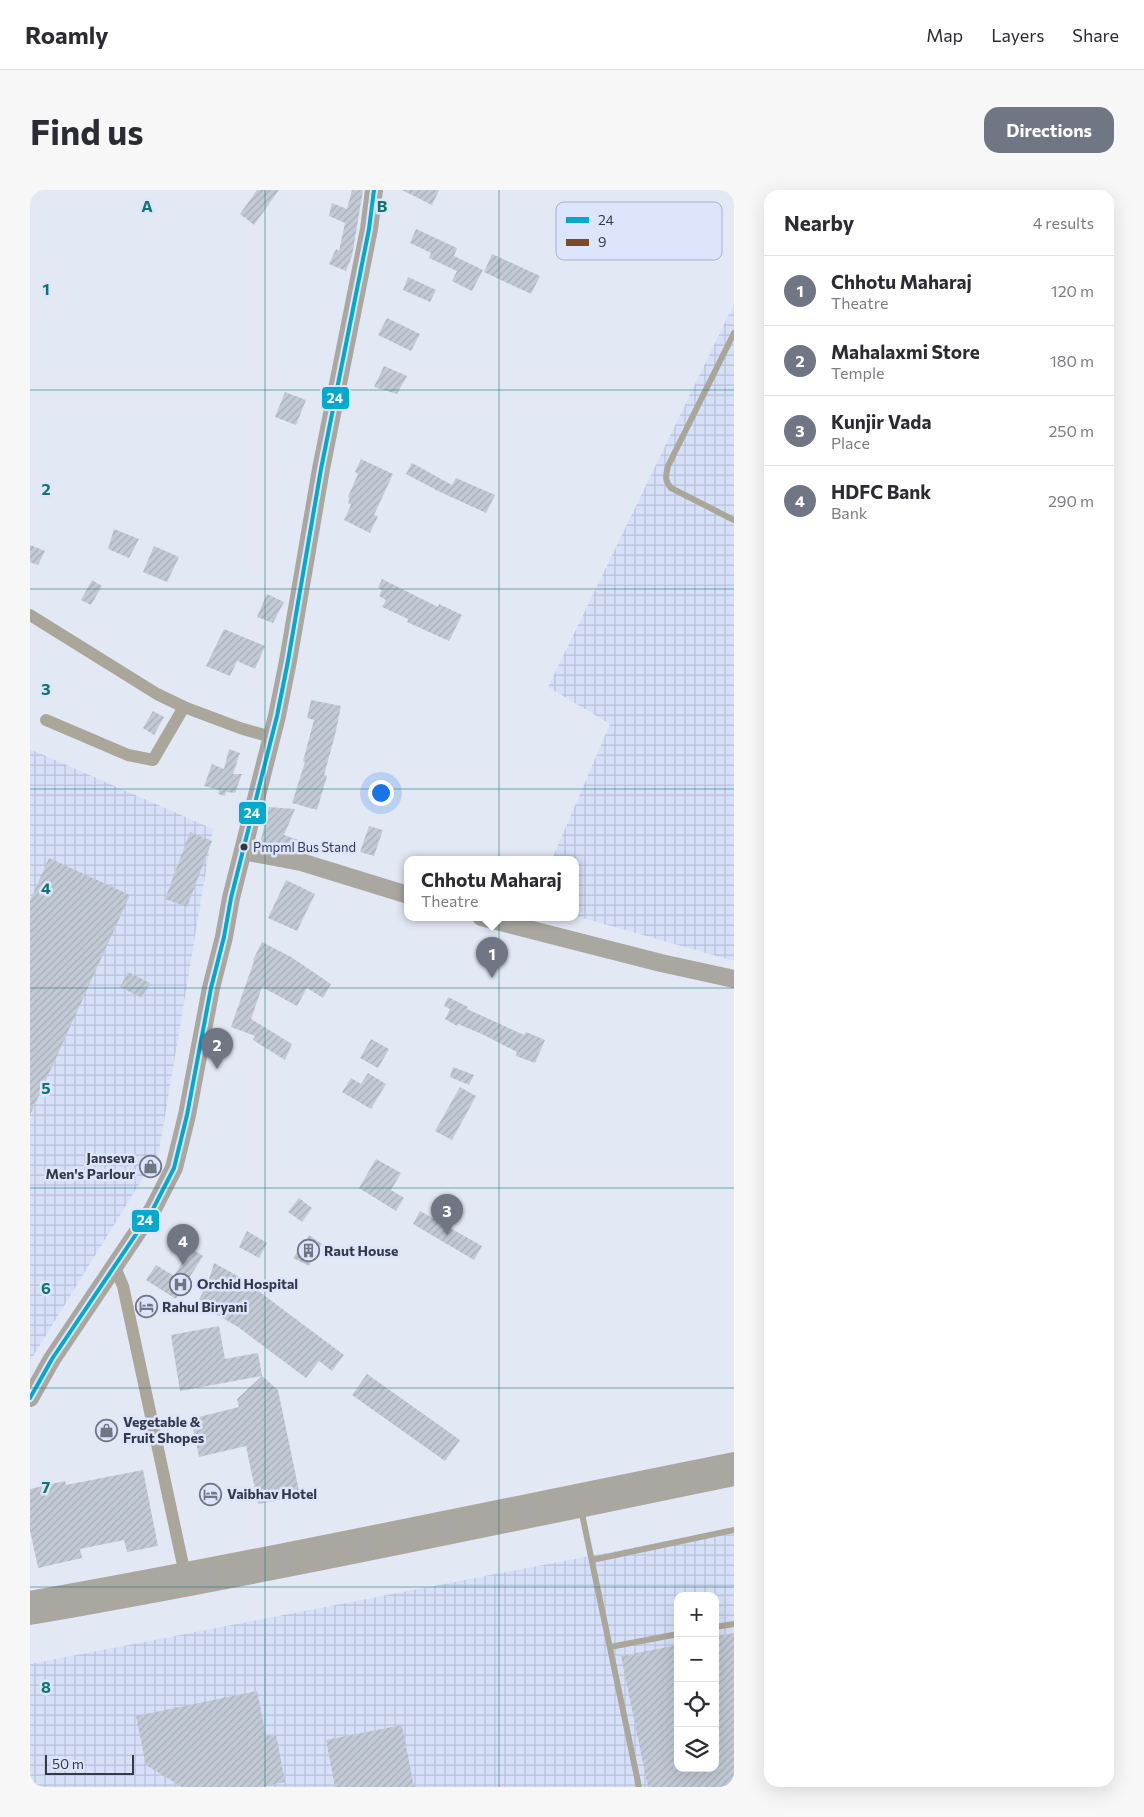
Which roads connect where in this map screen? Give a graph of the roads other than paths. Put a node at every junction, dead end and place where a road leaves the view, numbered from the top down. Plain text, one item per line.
1 (374, 190) edge
2 (734, 333) edge
3 (734, 520) edge
4 (30, 615) edge
5 (184, 707) junction
6 (46, 720) dead end
7 (271, 737) junction
8 (243, 851) junction
9 (404, 894) edge
10 (497, 921) edge
11 (734, 979) edge
12 (114, 1265) junction
13 (30, 1398) edge
14 (733, 1471) edge
15 (580, 1501) junction
16 (734, 1530) edge
17 (592, 1560) junction
18 (186, 1580) junction
19 (30, 1600) edge
20 (30, 1616) edge
21 (734, 1624) edge
22 (719, 1626) edge
23 (674, 1635) edge
24 (610, 1647) junction
25 (639, 1787) edge

1 - 7 street
2 - 3 lane
4 - 5 street
5 - 6 street
5 - 7 street
7 - 8 street
8 - 9 street
8 - 12 street
10 - 11 street
12 - 13 street
12 - 18 street
14 - 15 street
15 - 17 lane
15 - 18 street
16 - 17 lane
17 - 24 lane
18 - 19 street
18 - 20 street
21 - 22 lane
23 - 24 lane
24 - 25 lane

